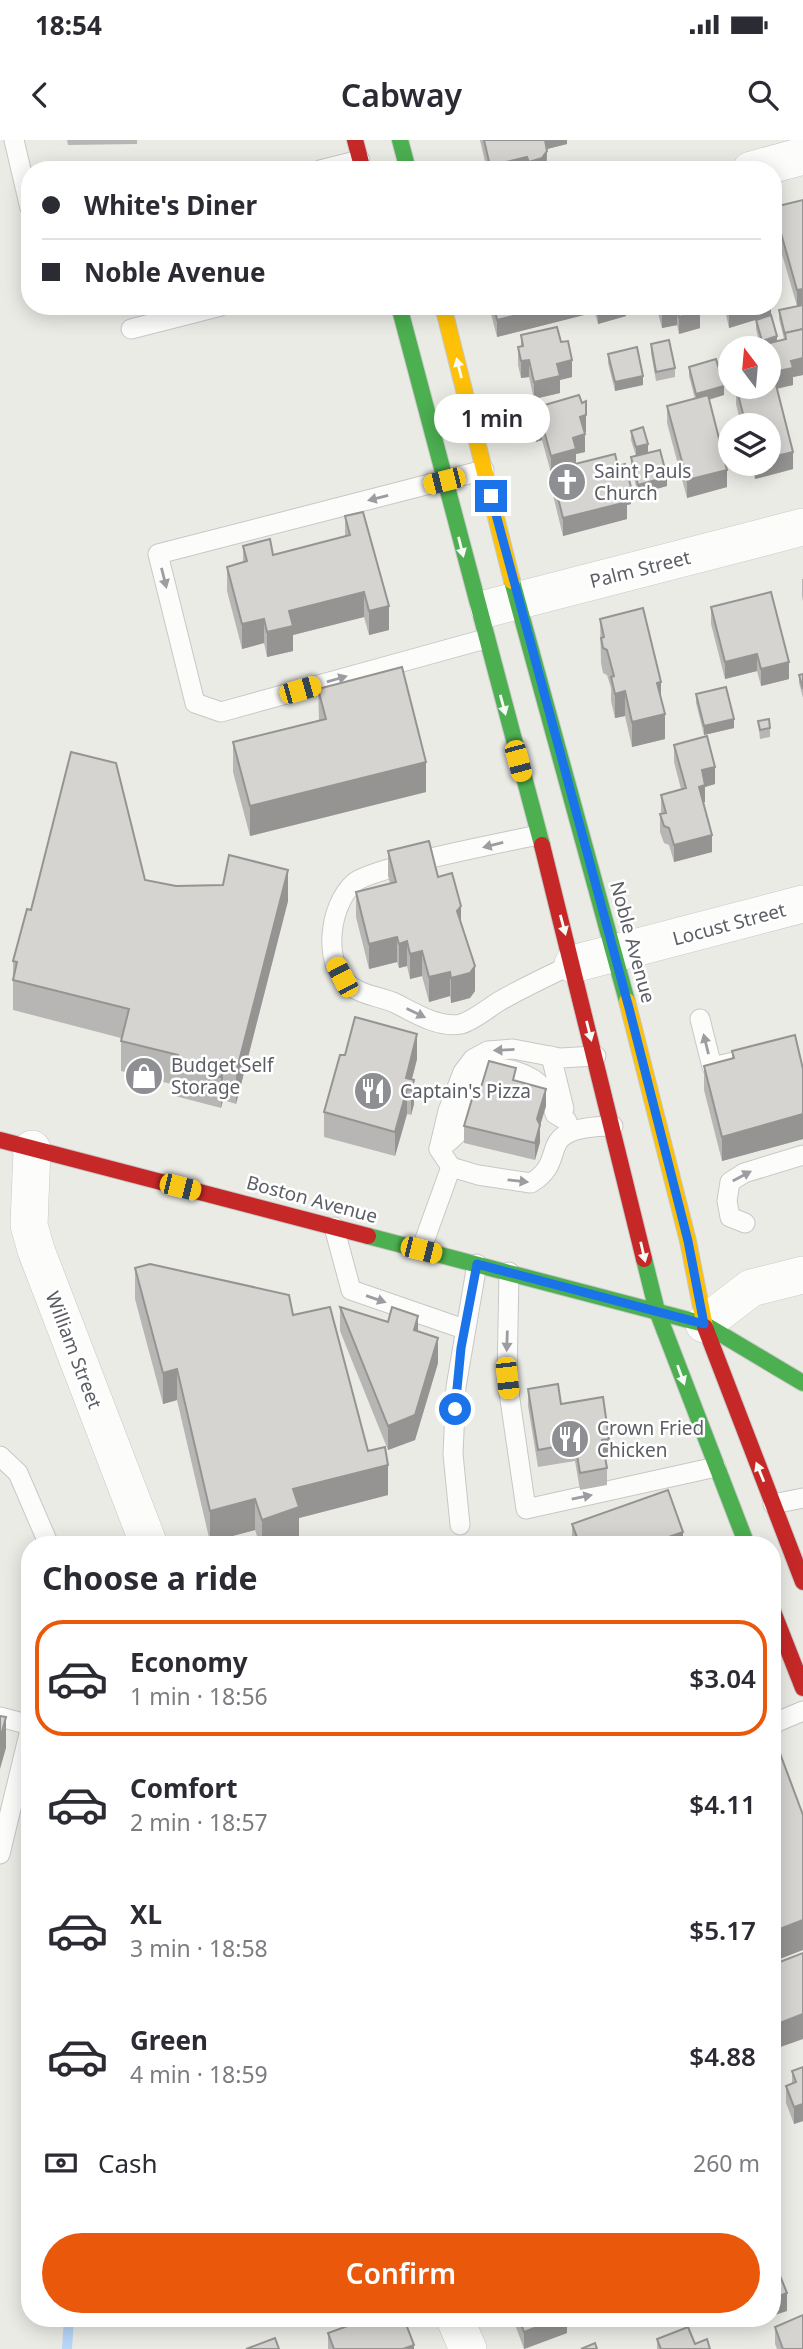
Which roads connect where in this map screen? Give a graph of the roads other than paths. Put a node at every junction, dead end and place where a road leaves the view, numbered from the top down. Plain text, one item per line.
1 (14, 140) edge
2 (355, 140) edge
3 (400, 140) edge
4 (803, 156) edge
5 (361, 161) edge
6 (406, 161) edge
7 (782, 162) edge
8 (21, 170) edge
9 (185, 315) edge
10 (401, 315) edge
11 (445, 315) edge
12 (131, 329) dead end
13 (484, 470) junction
14 (444, 481) junction
15 (803, 527) edge
16 (517, 601) junction
17 (482, 625) junction
18 (538, 835) junction
19 (803, 904) edge
20 (615, 954) junction
21 (573, 964) junction
22 (700, 1019) dead end
23 (551, 1056) junction
24 (596, 1056) junction
25 (749, 1059) edge
26 (569, 1126) junction
27 (613, 1126) junction
28 (16, 1145) edge
29 (439, 1149) junction
30 (803, 1155) edge
31 (451, 1167) junction
32 (745, 1223) dead end
33 (334, 1227) junction
34 (421, 1250) junction
35 (477, 1264) junction
36 (509, 1272) junction
37 (803, 1275) edge
38 (657, 1311) junction
39 (704, 1324) junction
40 (464, 1329) junction
41 (803, 1383) edge
42 (0, 1456) edge
43 (716, 1467) junction
44 (803, 1498) edge
45 (773, 1504) junction
46 (460, 1525) dead end
47 (45, 1536) edge
48 (146, 1536) edge
49 (743, 1536) edge
50 (803, 1582) edge
51 (781, 1632) edge
52 (803, 1688) edge
53 (803, 1711) edge
54 (0, 1717) edge
55 (781, 1720) edge
56 (21, 1725) edge
57 (21, 1766) edge
58 (0, 1854) edge
59 (459, 2327) edge
60 (467, 2349) edge

1 - 8 lane
2 - 5 main road
3 - 6 main road
4 - 7 street
9 - 12 lane
10 - 14 main road
13 -> 11 main road, Noble Avenue
13 - 14 lane
13 - 16 main road, Noble Avenue
14 -> 17 main road
14 -> 17 lane
15 - 16 street, Palm Street
16 - 17 street, Palm Street
16 - 20 main road, Noble Avenue
17 -> 18 main road
18 -> 21 main road
18 -> 21 lane
19 - 20 street, Locust Street
20 - 21 street, Locust Street
20 - 39 main road, Noble Avenue
21 -> 24 main road
25 -> 22 lane
23 - 24 lane
23 - 26 lane
23 -> 29 lane
24 - 27 main road
26 - 27 lane
26 - 29 lane
31 -> 26 lane
27 -> 38 main road
28 - 33 main road, Boston Avenue
28 - 48 street, William Street
29 - 31 lane
32 -> 30 lane
31 - 34 lane
33 - 34 main road, Boston Avenue
33 -> 40 lane
34 - 35 main road, Boston Avenue
35 - 36 main road, Boston Avenue
35 - 40 lane
36 - 38 main road, Boston Avenue
36 -> 43 lane
37 - 39 street
38 - 39 main road, Boston Avenue
38 -> 43 main road
39 - 41 main road, Boston Avenue
45 -> 39 main road, Noble Avenue
40 - 46 lane
42 - 47 lane
43 - 49 main road
44 - 45 lane
45 - 50 main road, Noble Avenue
51 - 52 main road
53 - 55 lane
54 - 56 lane
57 - 58 lane
59 - 60 street

